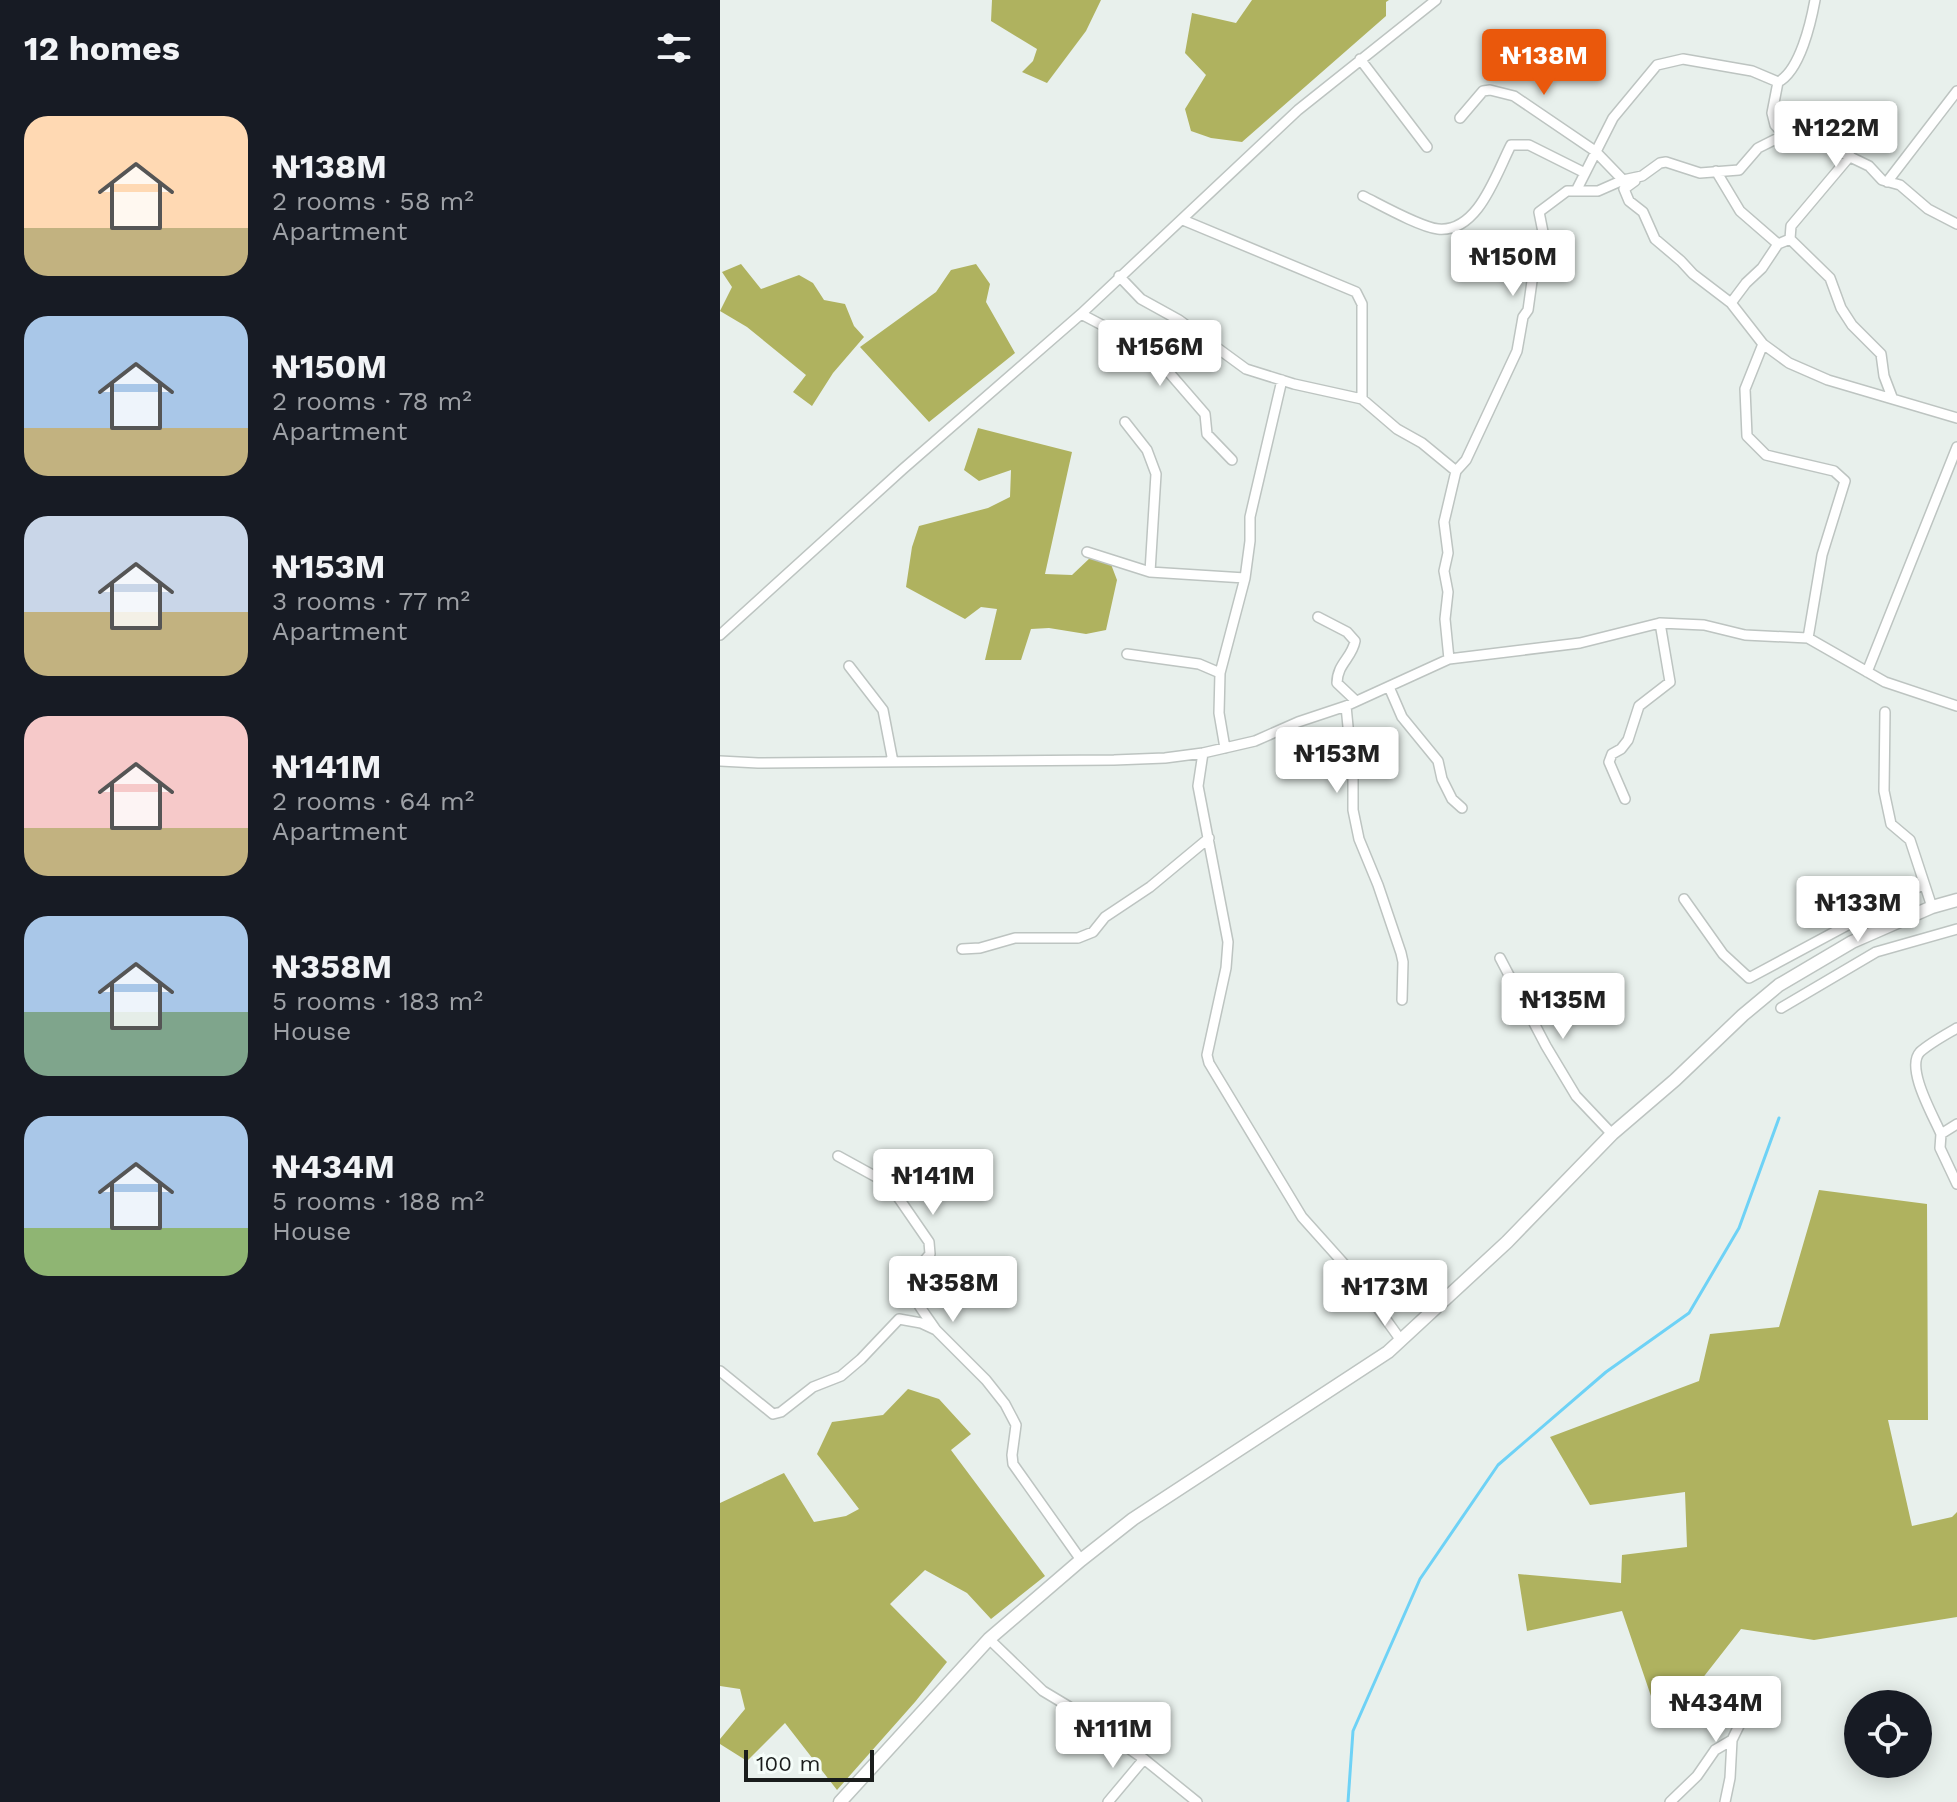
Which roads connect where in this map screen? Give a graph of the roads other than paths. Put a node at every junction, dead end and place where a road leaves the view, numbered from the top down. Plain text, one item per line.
1 (1436, 0) edge
2 (1815, 0) edge
3 (1360, 59) junction
4 (1778, 82) junction
5 (1957, 91) edge
6 (1460, 118) dead end
7 (1784, 135) junction
8 (1427, 147) dead end
9 (1595, 151) junction
10 (1850, 156) junction
11 (1716, 171) junction
12 (1585, 173) junction
13 (1642, 176) junction
14 (1623, 180) junction
15 (1887, 182) junction
16 (1576, 191) junction
17 (1363, 196) dead end
18 (1183, 220) junction
19 (1957, 224) edge
20 (1790, 239) junction
21 (1778, 244) junction
22 (1119, 276) junction
23 (1731, 303) junction
24 (1081, 314) junction
25 (1763, 344) junction
26 (1282, 380) junction
27 (1892, 397) junction
28 (1362, 399) junction
29 (1957, 418) edge
30 (1125, 422) dead end
31 (1957, 447) edge
32 (1232, 460) dead end
33 (1456, 471) junction
34 (1087, 552) dead end
35 (1150, 572) junction
36 (1245, 578) junction
37 (1318, 617) dead end
38 (1660, 623) junction
39 (720, 635) edge
40 (1808, 638) junction
41 (1127, 654) dead end
42 (1449, 659) junction
43 (849, 666) dead end
44 (1867, 672) junction
45 (1220, 673) junction
46 (1389, 687) junction
47 (1351, 704) junction
48 (1957, 706) edge
49 (1885, 712) dead end
50 (1225, 748) junction
51 (1203, 753) junction
52 (720, 761) edge
53 (893, 762) junction
54 (1625, 799) dead end
55 (1462, 808) dead end
56 (1209, 838) junction
57 (1924, 884) junction
58 (1684, 899) dead end
59 (1957, 900) edge
60 (1932, 907) junction
61 (1957, 929) edge
62 (962, 949) dead end
63 (1500, 958) dead end
64 (1402, 1000) dead end
65 (1781, 1008) dead end
66 (1957, 1028) edge
67 (1957, 1124) edge
68 (1612, 1134) junction
69 (1941, 1134) junction
70 (838, 1156) dead end
71 (1957, 1184) edge
72 (936, 1330) junction
73 (1400, 1339) junction
74 (720, 1371) edge
75 (1081, 1560) junction
76 (989, 1639) junction
77 (1751, 1701) dead end
78 (1732, 1740) junction
79 (1144, 1759) junction
80 (840, 1802) edge
81 (1108, 1802) edge
82 (1197, 1802) edge
83 (1670, 1802) edge
84 (1725, 1802) edge

1 - 3 street
2 - 4 street
3 - 8 street
3 - 18 street
4 - 7 street
4 - 9 street
5 - 15 street
6 - 9 street
7 - 10 street
7 - 11 street
9 - 12 street
9 - 14 street
10 - 15 street
10 - 20 street
11 - 13 street
11 - 21 street
12 - 16 street
12 - 17 street
13 - 14 street
13 - 23 street
14 - 16 street
15 - 19 street
16 - 33 street
18 - 22 street
18 - 28 street
20 - 21 street
20 - 27 street
21 - 23 street
22 - 24 street
22 - 26 street
23 - 25 street
24 - 32 street
24 - 39 street
25 - 27 street
25 - 40 street
26 - 28 street
26 - 36 street
27 - 29 street
28 - 33 street
30 - 35 street
31 - 44 street
33 - 42 street
34 - 35 street
35 - 36 street
36 - 45 street
37 - 47 street
38 - 40 street
38 - 42 street
38 - 54 street
40 - 44 street
41 - 45 street
42 - 46 street
43 - 53 street
44 - 48 street
45 - 50 street
46 - 47 street
46 - 55 street
47 - 50 street
47 - 64 street
49 - 57 street
50 - 51 street
51 - 53 street
51 - 56 street
52 - 53 street
56 - 62 street
56 - 73 street
57 - 58 street
57 - 60 street
59 - 60 main road
60 - 68 main road
61 - 65 street
63 - 68 street
66 - 69 street
67 - 69 street
68 - 73 main road
69 - 71 street
70 - 72 street
72 - 74 street
72 - 75 street
73 - 75 main road
75 - 76 main road
76 - 79 street
76 - 80 main road
77 - 78 street
78 - 83 street
78 - 84 street
79 - 81 street
79 - 82 street

